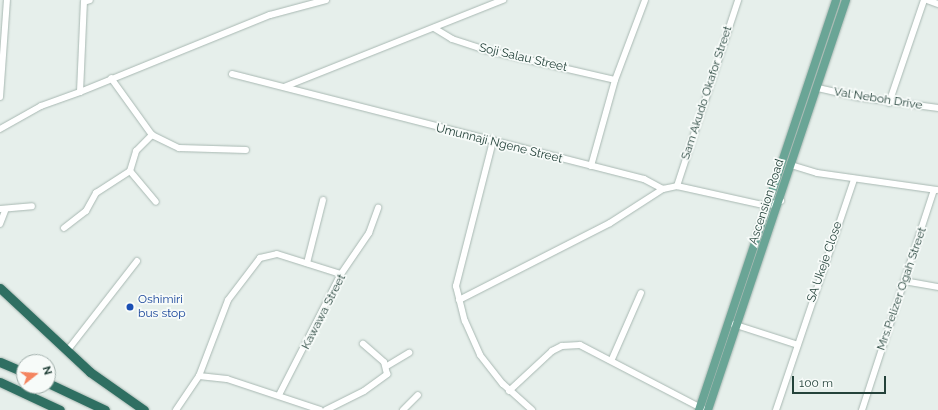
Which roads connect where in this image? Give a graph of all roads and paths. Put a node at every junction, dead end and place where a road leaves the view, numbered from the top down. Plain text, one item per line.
1 (7, 0) edge
2 (326, 0) edge
3 (504, 0) edge
4 (645, 0) edge
5 (738, 0) edge
6 (836, 0) edge
7 (846, 0) edge
8 (926, 0) edge
9 (86, 1) edge
10 (938, 4) edge
11 (434, 28) junction
12 (232, 74) dead end
13 (111, 78) junction
14 (615, 80) junction
15 (284, 87) junction
16 (818, 88) junction
17 (80, 92) junction
18 (0, 97) edge
19 (889, 102) junction
20 (938, 108) edge
21 (0, 128) edge
22 (152, 135) junction
23 (493, 141) junction
24 (246, 150) dead end
25 (791, 165) junction
26 (591, 166) junction
27 (130, 170) junction
28 (854, 179) junction
29 (676, 186) junction
30 (663, 189) junction
31 (936, 190) edge
32 (323, 200) dead end
33 (781, 201) junction
34 (156, 202) dead end
35 (32, 206) dead end
36 (767, 206) junction
37 (378, 208) dead end
38 (3, 210) edge
39 (0, 224) edge
40 (64, 228) dead end
41 (137, 261) dead end
42 (307, 263) junction
43 (341, 274) junction
44 (904, 280) junction
45 (938, 287) edge
46 (0, 288) edge
47 (641, 293) dead end
48 (459, 300) junction
49 (732, 324) junction
50 (363, 344) dead end
51 (798, 345) junction
52 (67, 351) junction
53 (409, 353) dead end
54 (612, 359) junction
55 (0, 362) edge
56 (387, 366) junction
57 (16, 369) edge
58 (199, 376) junction
59 (0, 382) edge
60 (56, 387) edge
61 (509, 391) junction
62 (280, 395) junction
63 (418, 396) dead end
64 (703, 409) edge
65 (60, 410) edge
66 (105, 410) edge
67 (144, 410) edge
68 (176, 410) edge
69 (320, 410) edge
70 (326, 410) edge
71 (403, 410) edge
72 (532, 410) edge
73 (776, 410) edge
74 (862, 410) edge

1 - 18 street
2 - 13 street
3 - 11 street
4 - 14 street
5 - 29 street, Sam Akudo Okafor Street
6 - 36 main road, Ascension Road
7 - 16 main road, Ascension Road
8 - 10 street
8 - 19 street
9 - 17 street
11 - 14 street, Soji Salau Street
11 - 15 street
12 - 15 street, Umunnaji Ngene Street
13 - 17 street
13 - 22 street
14 - 26 street
15 - 23 street, Umunnaji Ngene Street
16 - 19 street, Val Neboh Drive
16 - 25 main road, Ascension Road
17 - 21 street
19 - 20 street, Val Neboh Drive
22 - 24 street
22 - 27 street
23 - 26 street, Umunnaji Ngene Street
23 - 48 street
25 - 28 street
25 - 33 main road, Ascension Road
26 - 30 street, Umunnaji Ngene Street
27 - 34 street
27 - 40 street
28 - 31 street
28 - 51 street, SA Ukeje Close
29 - 30 street
29 - 36 street
30 - 48 street
31 - 44 street, Mrs.Pelizer Ogah Street
32 - 42 street
33 - 36 street
33 - 49 main road, Ascension Road
35 - 38 street
36 - 49 main road, Ascension Road
37 - 43 street, Kawawa Street
38 - 39 street
41 - 52 street
42 - 43 street
42 - 58 street
43 - 62 street, Kawawa Street
44 - 45 street
44 - 74 street, Mrs.Pelizer Ogah Street
46 - 52 highway
47 - 54 street
48 - 61 street
49 - 51 street
49 - 64 main road, Ascension Road
50 - 56 street
51 - 73 street, SA Ukeje Close
52 - 67 highway
53 - 56 street
54 - 61 street
54 - 64 street
55 - 57 highway
56 - 70 street
58 - 62 street
58 - 68 street
59 - 65 highway
60 - 66 highway
61 - 72 street
62 - 69 street
63 - 71 street

